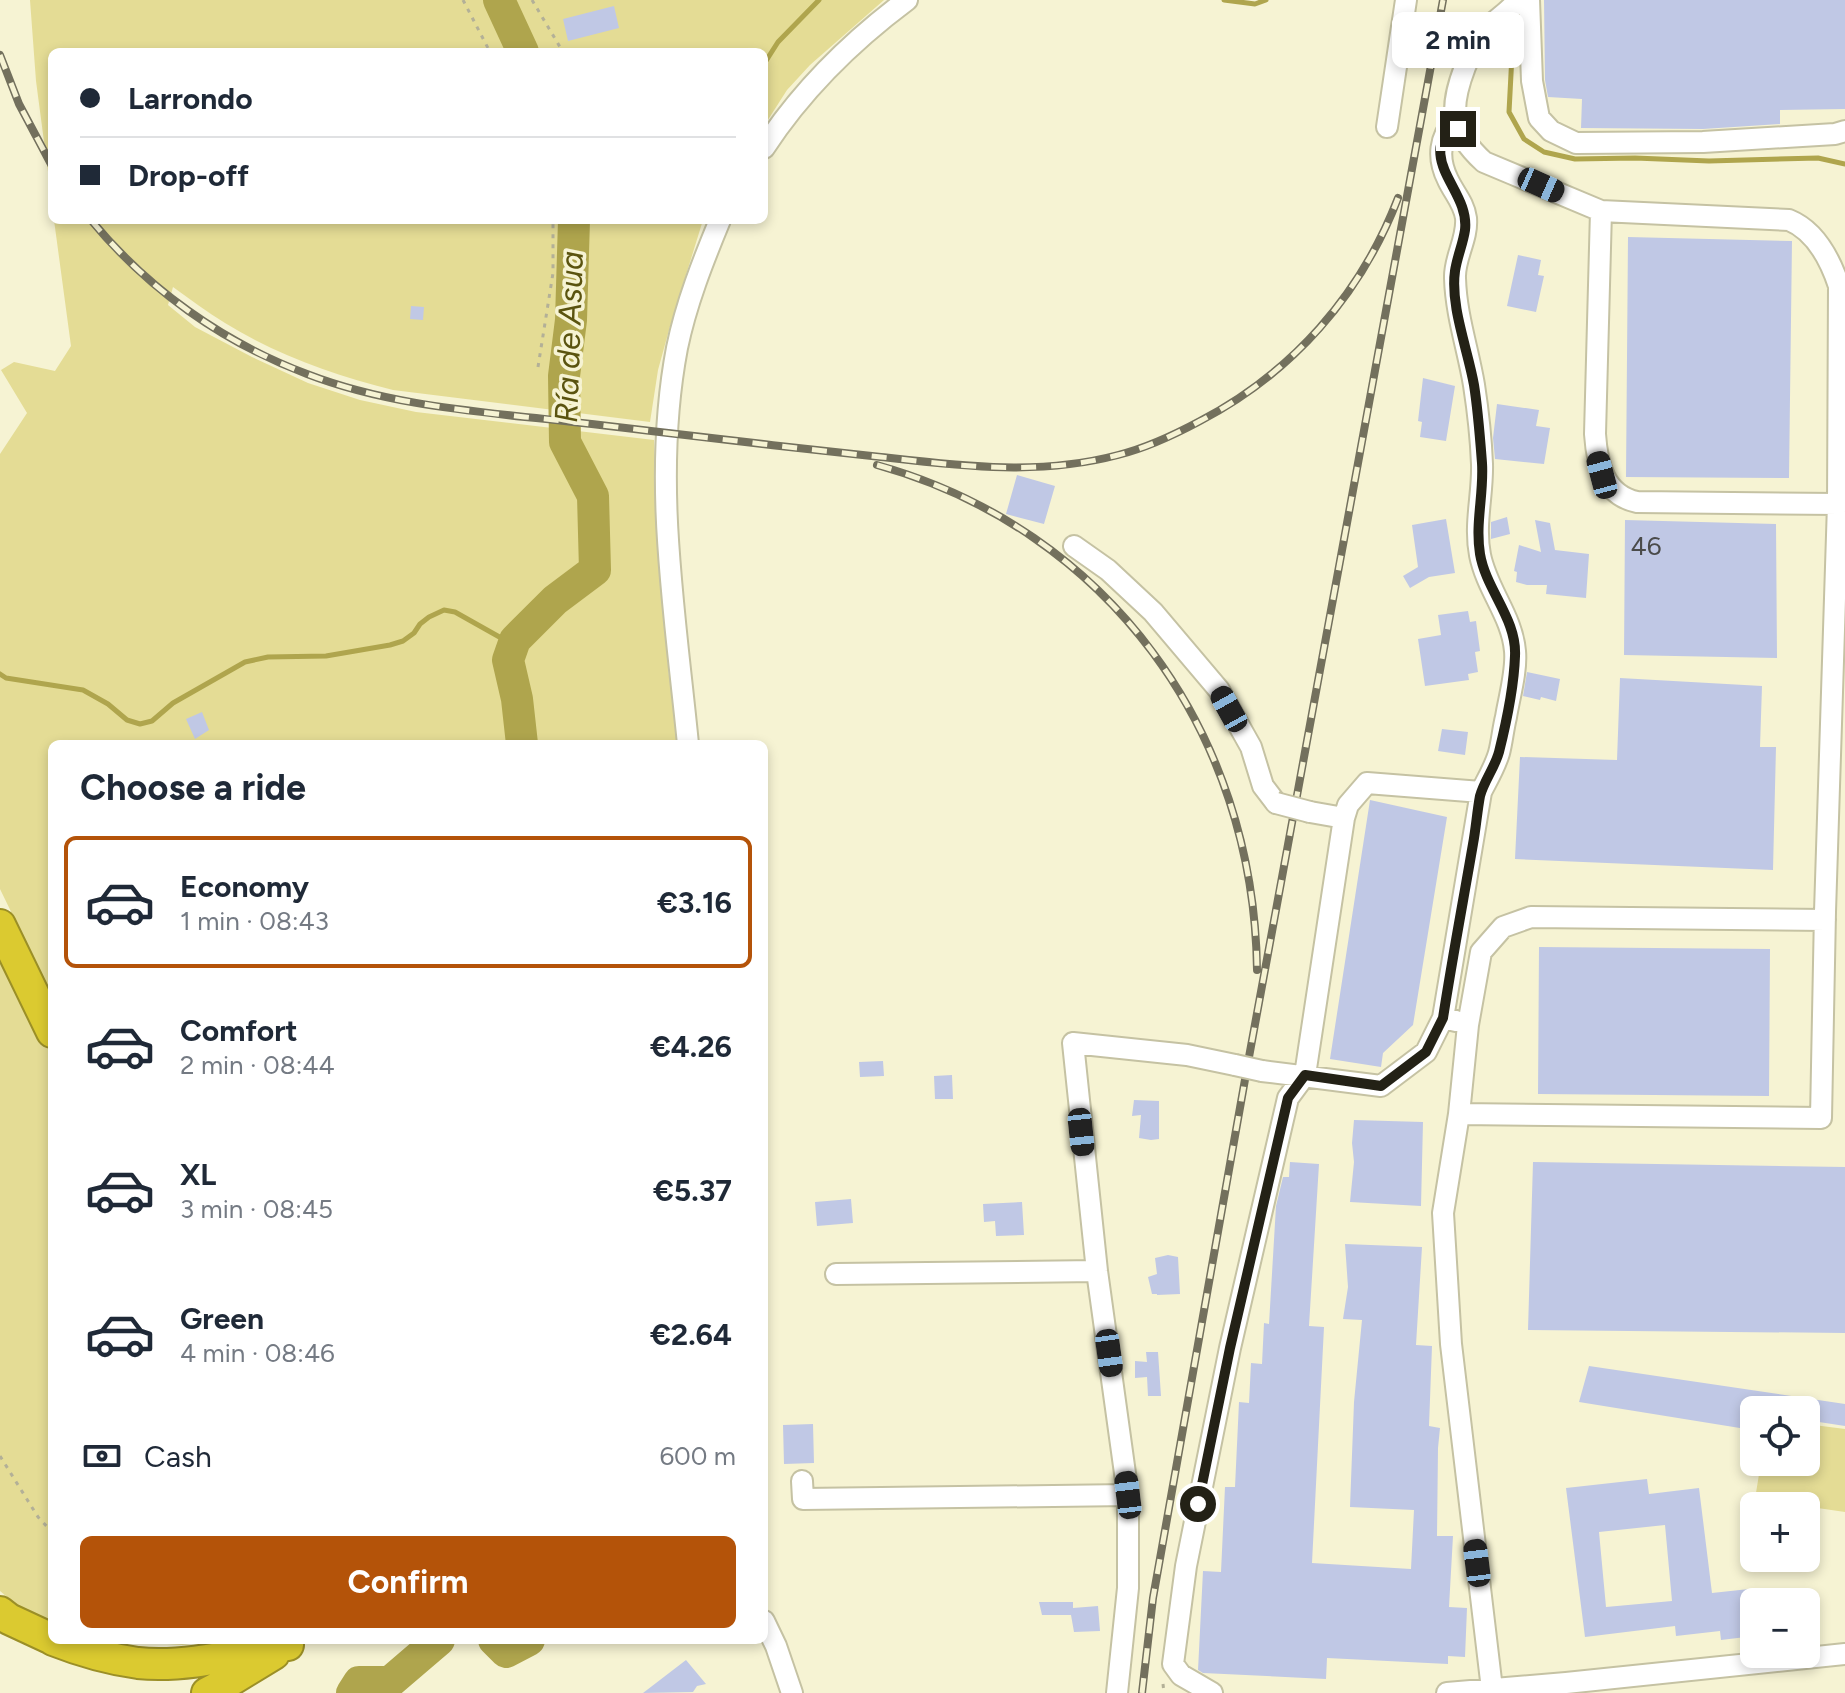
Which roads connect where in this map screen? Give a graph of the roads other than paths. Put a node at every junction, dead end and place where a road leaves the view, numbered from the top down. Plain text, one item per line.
1 (907, 0) edge
2 (1406, 0) edge
3 (1518, 0) edge
4 (1529, 0) edge
5 (1456, 119) junction
6 (1387, 127) dead end
7 (1845, 131) edge
8 (768, 142) edge
9 (1601, 211) junction
10 (718, 224) edge
11 (1838, 504) junction
12 (1074, 546) dead end
13 (688, 740) edge
14 (1481, 792) junction
15 (1344, 818) junction
16 (1825, 920) junction
17 (0, 925) edge
18 (1443, 1018) junction
19 (48, 1024) edge
20 (1468, 1025) junction
21 (1305, 1075) junction
22 (1459, 1114) junction
23 (1097, 1271) junction
24 (836, 1274) dead end
25 (802, 1481) dead end
26 (1128, 1495) junction
27 (0, 1612) edge
28 (768, 1629) edge
29 (48, 1638) edge
30 (64, 1644) edge
31 (282, 1644) edge
32 (290, 1644) edge
33 (1845, 1654) edge
34 (1567, 1688) edge
35 (1492, 1689) junction
36 (207, 1693) edge
37 (792, 1693) edge
38 (1117, 1693) edge
39 (1212, 1693) edge
40 (1447, 1693) edge

1 - 8 street
2 - 6 street
3 - 5 street
4 - 7 street
5 - 9 street
5 - 14 street
9 - 11 street
9 - 11 street
10 - 13 street
11 - 16 street
12 - 15 street, bridge
14 - 15 street
14 - 18 street
15 - 21 street
16 - 20 street
16 - 22 street
17 - 19 highway
18 - 20 street
18 - 21 street
20 - 22 street
21 - 23 street, bridge
21 - 39 street
22 - 35 street
23 - 24 street
23 - 26 street
25 - 26 street
26 - 38 street
27 - 29 highway
28 - 37 street
30 - 31 highway
32 - 36 highway
33 - 34 street
34 - 35 street
35 - 40 street

